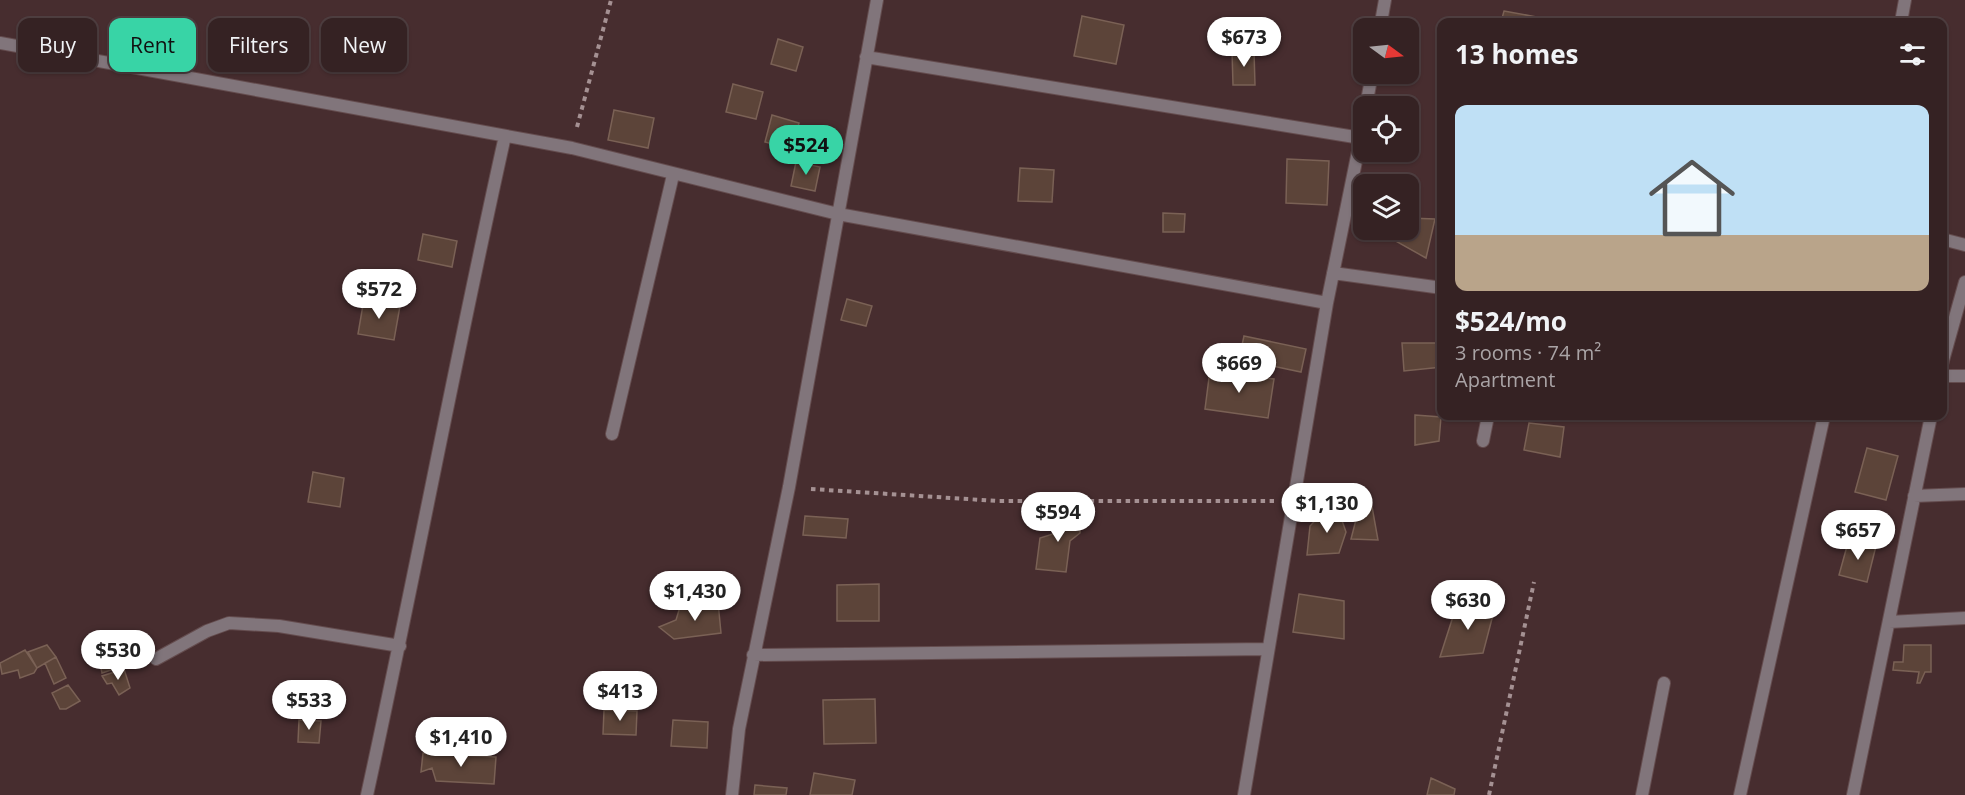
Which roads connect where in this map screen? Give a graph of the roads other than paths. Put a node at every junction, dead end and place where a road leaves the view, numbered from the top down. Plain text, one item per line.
1 (877, 0) edge
2 (1385, 0) edge
3 (1905, 0) edge
4 (1382, 18) edge
5 (1902, 18) edge
6 (0, 43) edge
7 (866, 57) junction
8 (505, 136) junction
9 (1353, 137) edge
10 (1356, 162) edge
11 (673, 175) junction
12 (838, 214) junction
13 (1947, 240) edge
14 (1965, 245) edge
15 (1333, 273) junction
16 (1965, 282) edge
17 (1437, 287) edge
18 (1327, 303) junction
19 (1947, 346) edge
20 (1947, 376) edge
21 (1965, 376) edge
22 (1487, 420) edge
23 (1823, 420) edge
24 (1930, 420) edge
25 (612, 434) dead end
26 (1483, 441) dead end
27 (1965, 494) edge
28 (1914, 496) junction
29 (1965, 618) edge
30 (1889, 622) junction
31 (399, 646) junction
32 (1267, 649) junction
33 (753, 656) junction
34 (156, 659) dead end
35 (1664, 683) dead end
36 (367, 795) edge
37 (732, 795) edge
38 (1244, 795) edge
39 (1642, 795) edge
40 (1740, 795) edge
41 (1853, 795) edge

1 - 7 street
2 - 4 street
3 - 5 street
6 - 8 street
7 - 9 street
7 - 12 street
8 - 11 street
8 - 31 street
10 - 15 street
11 - 12 street
11 - 25 street
12 - 18 street
12 - 33 street
13 - 14 street
15 - 17 street
15 - 18 street
16 - 19 street
18 - 32 street
20 - 21 street
22 - 26 street
23 - 40 street
24 - 28 street
27 - 28 street
28 - 30 street
29 - 30 street
30 - 41 street
31 - 34 street
31 - 36 street
32 - 33 street
32 - 38 street
33 - 37 street
35 - 39 street

